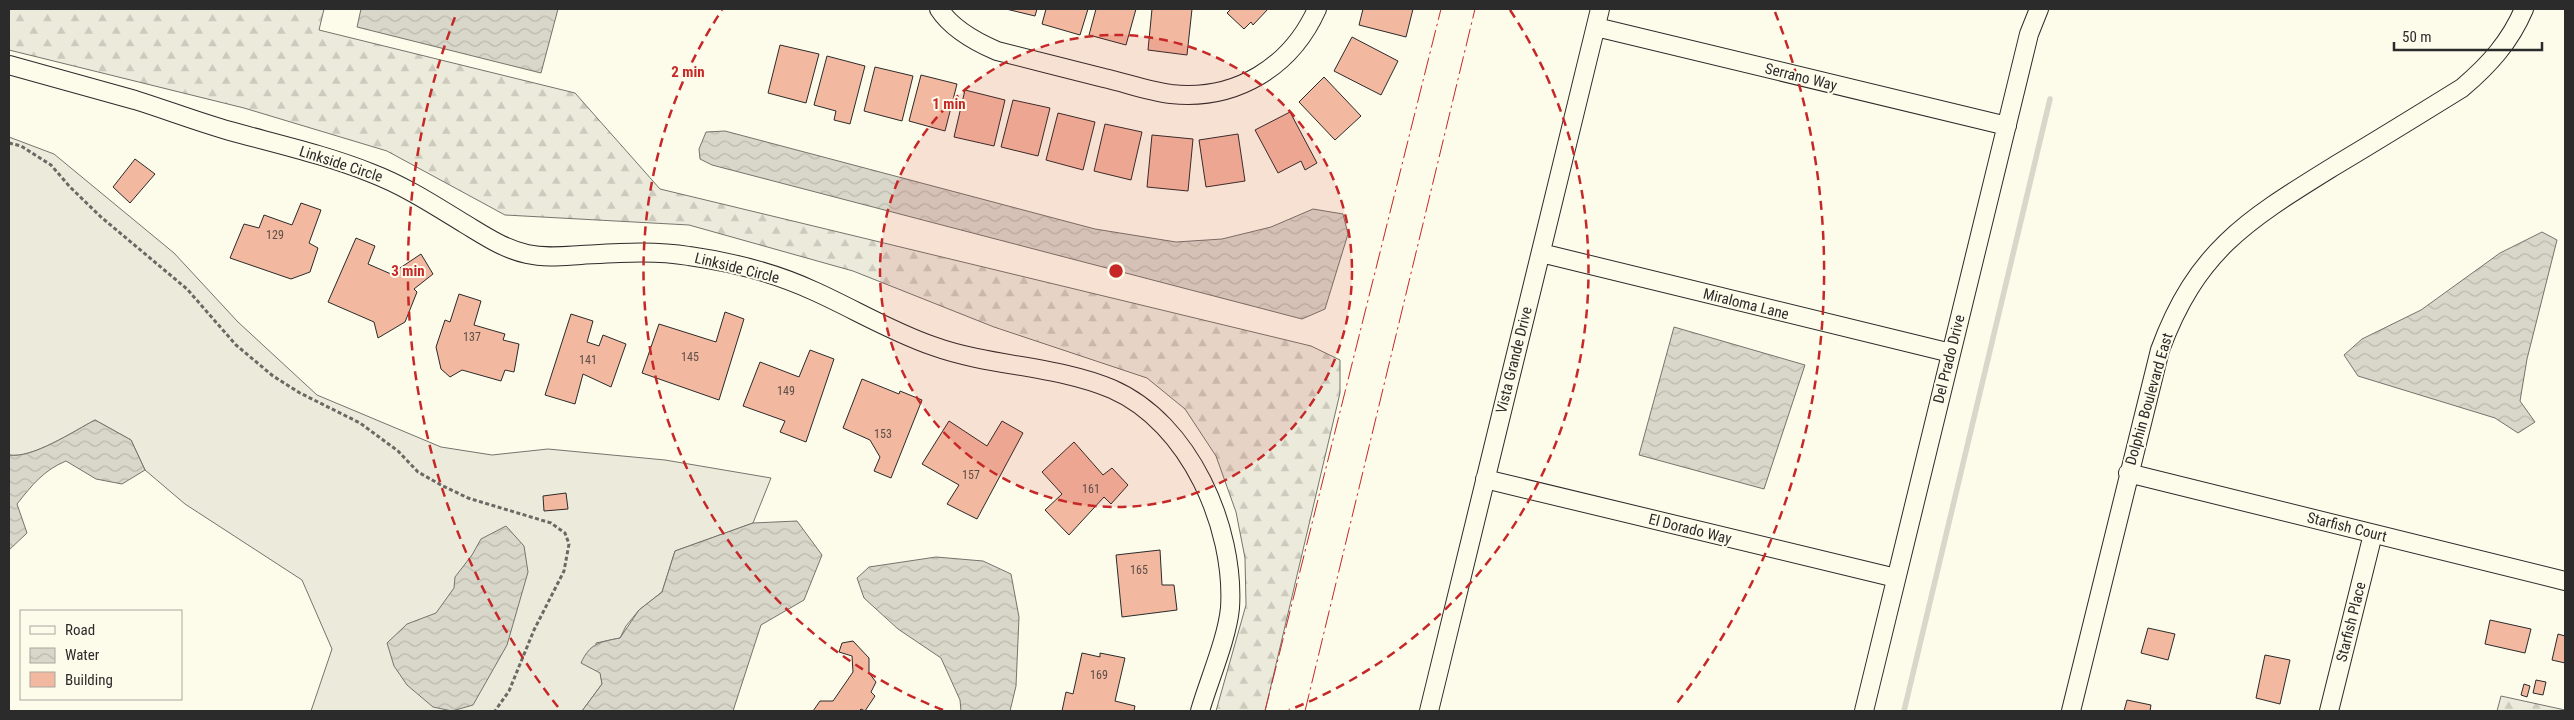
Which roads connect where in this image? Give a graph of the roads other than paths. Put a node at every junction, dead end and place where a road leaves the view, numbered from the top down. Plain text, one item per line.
1 (939, 9) edge
2 (1317, 9) edge
3 (1600, 9) edge
4 (2039, 9) edge
5 (2524, 9) edge
6 (1596, 27) junction
7 (9, 65) edge
8 (2006, 126) junction
9 (1541, 253) junction
10 (1951, 353) junction
11 (2128, 473) junction
12 (1485, 479) junction
13 (2373, 534) junction
14 (1896, 578) junction
15 (2565, 581) edge
16 (1200, 711) edge
17 (1429, 711) edge
18 (1864, 711) edge
19 (2071, 711) edge
20 (2329, 711) edge

1 - 2 street
3 - 6 street, Vista Grande Drive
4 - 8 street, Del Prado Drive
5 - 11 street, Dolphin Boulevard East
6 - 8 street, Serrano Way
6 - 9 street, Vista Grande Drive
7 - 16 street, Linkside Circle
8 - 10 street, Del Prado Drive
9 - 10 street, Miraloma Lane
9 - 12 street, Vista Grande Drive
10 - 14 street, Del Prado Drive
11 - 13 street, Starfish Court
11 - 19 street, Dolphin Boulevard East
12 - 14 street, El Dorado Way
12 - 17 street, Vista Grande Drive
13 - 15 street, Starfish Court
13 - 20 street, Starfish Place
14 - 18 street, Del Prado Drive

